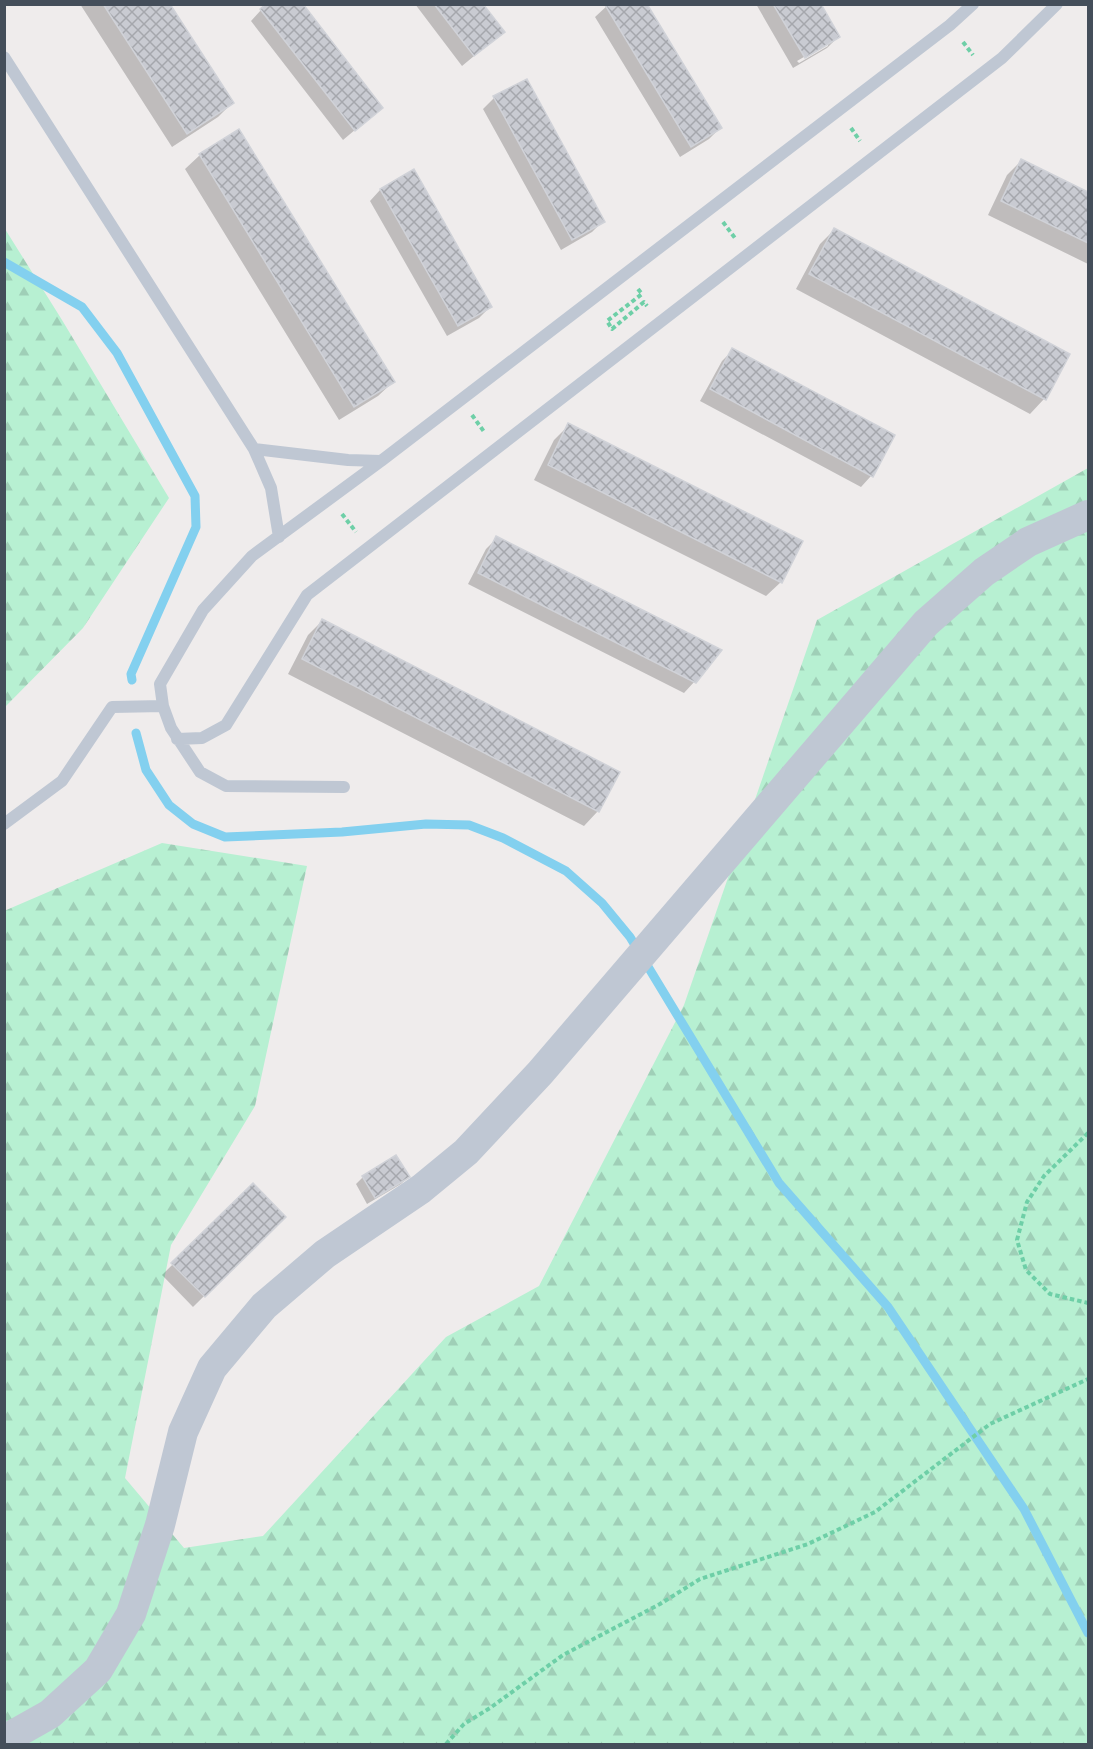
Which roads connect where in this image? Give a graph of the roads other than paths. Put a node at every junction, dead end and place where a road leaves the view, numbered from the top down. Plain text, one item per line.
1 (973, 4) edge
2 (1057, 4) edge
3 (4, 57) edge
4 (254, 449) junction
5 (381, 461) junction
6 (1089, 515) edge
7 (279, 537) junction
8 (163, 705) junction
9 (177, 740) junction
10 (344, 787) dead end
11 (4, 824) edge
12 (4, 1740) edge

1 - 5 lane
2 - 9 lane
3 - 4 lane
4 - 5 lane
4 - 7 lane
5 - 7 lane
6 - 12 street
7 - 8 lane
8 - 9 lane
8 - 11 lane
9 - 10 lane

